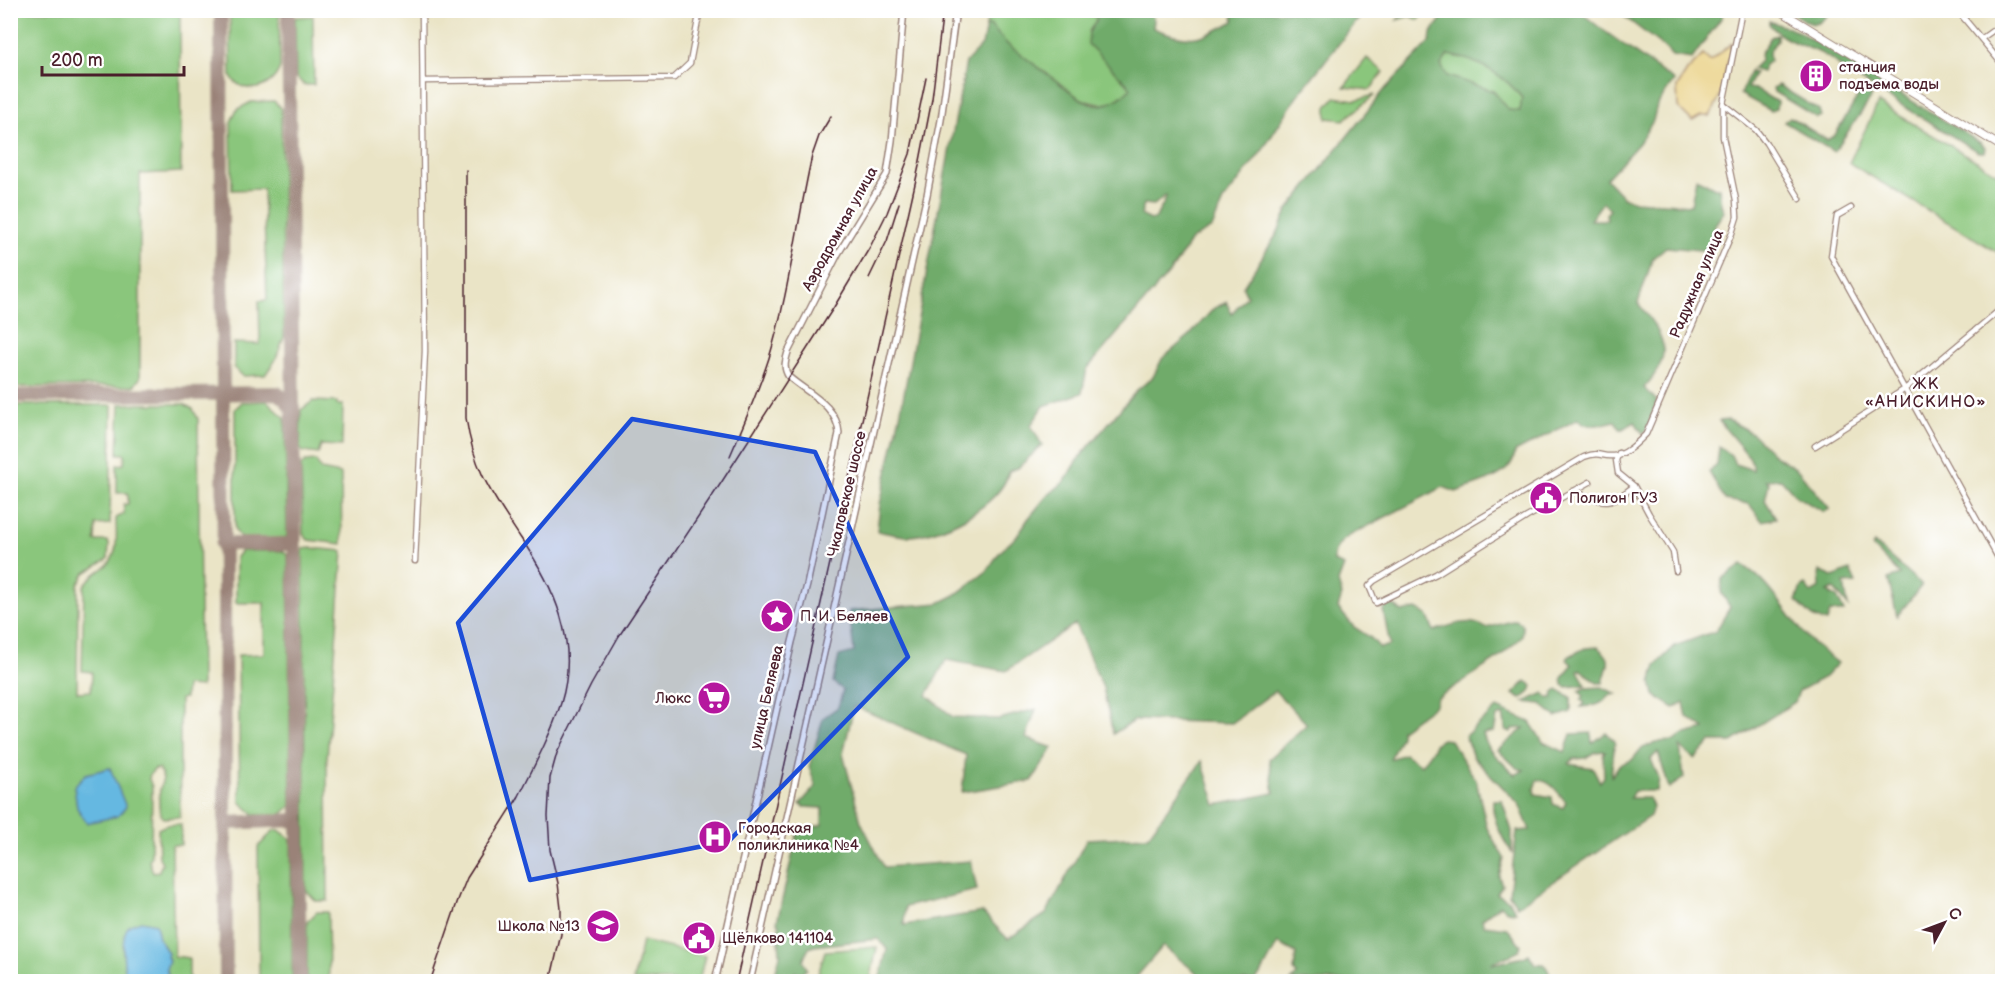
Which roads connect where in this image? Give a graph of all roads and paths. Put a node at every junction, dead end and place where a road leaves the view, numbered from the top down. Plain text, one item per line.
1 (422, 10) edge
2 (700, 10) edge
3 (904, 10) edge
4 (956, 10) edge
5 (1742, 10) edge
6 (1779, 10) edge
7 (1958, 10) edge
8 (2002, 24) edge
9 (1981, 39) junction
10 (2002, 64) edge
11 (423, 81) junction
12 (1723, 104) junction
13 (2002, 145) edge
14 (1800, 200) dead end
15 (1851, 208) dead end
16 (2002, 308) edge
17 (1905, 389) junction
18 (836, 418) joint
19 (1815, 446) dead end
20 (1619, 453) junction
21 (1590, 482) dead end
22 (1634, 486) junction
23 (1573, 491) junction
24 (415, 561) dead end
25 (2002, 566) edge
26 (1676, 571) dead end
27 (715, 981) edge
28 (750, 981) edge

1 - 11 street
2 - 11 street
3 - 18 street, Аэродромная улица
4 - 28 street, Чкаловское шоссе
5 - 12 street, Радужная улица
6 - 13 main road
7 - 9 street
8 - 9 street
9 - 10 street
11 - 24 street
12 - 14 street
12 - 20 street, Радужная улица
15 - 17 street
16 - 17 street
17 - 19 street
17 - 25 street
18 - 27 street, улица Беляева
20 - 22 street
20 - 23 street
21 - 23 street
22 - 23 street
22 - 26 street

